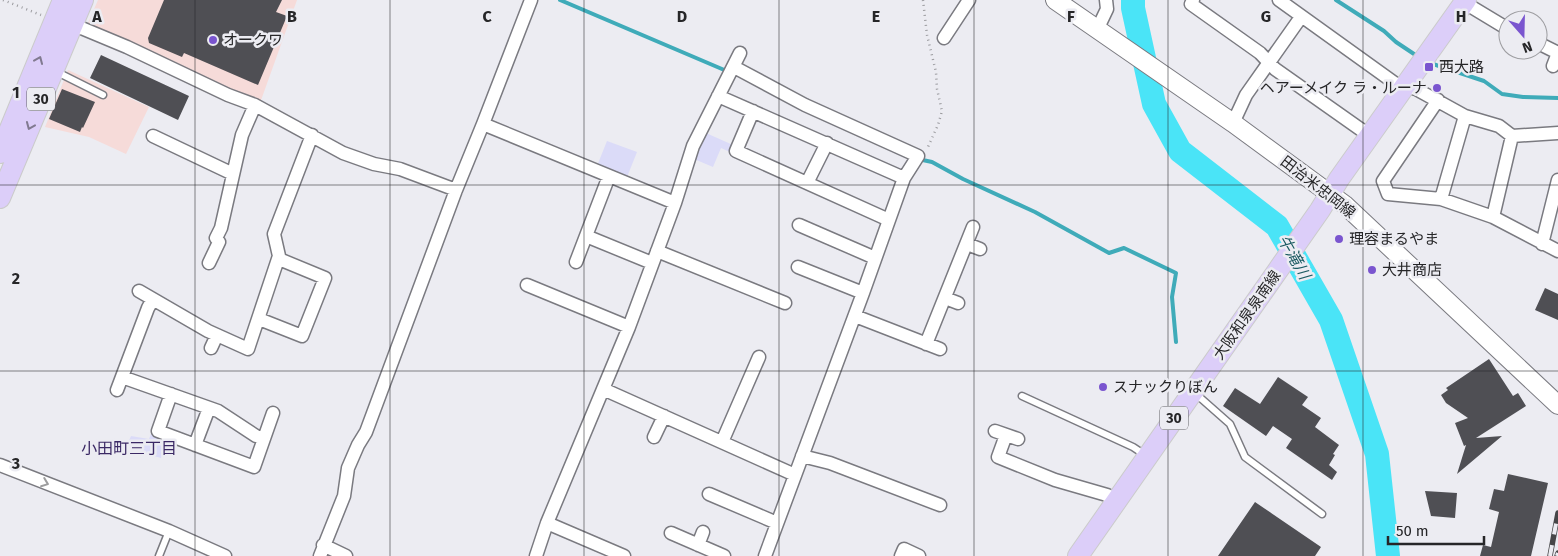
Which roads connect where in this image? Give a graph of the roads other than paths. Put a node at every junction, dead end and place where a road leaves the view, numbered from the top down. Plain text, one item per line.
1 (83, 0) edge
2 (531, 0) edge
3 (969, 0) edge
4 (1055, 0) edge
5 (1106, 0) edge
6 (1193, 0) edge
7 (1279, 0) edge
8 (1466, 1) edge
9 (64, 14) edge
10 (1301, 17) junction
11 (1498, 22) edge
12 (1097, 30) junction
13 (944, 38) dead end
14 (740, 53) dead end
15 (1558, 53) edge
16 (1268, 62) junction
17 (1553, 66) dead end
18 (53, 70) junction
19 (731, 71) junction
20 (1405, 86) junction
21 (103, 95) dead end
22 (718, 96) junction
23 (1438, 100) junction
24 (254, 105) junction
25 (753, 111) junction
26 (1465, 116) junction
27 (1233, 123) junction
28 (484, 124) junction
29 (1558, 133) edge
30 (153, 136) dead end
31 (312, 136) junction
32 (1370, 136) junction
33 (1512, 136) junction
34 (827, 143) junction
35 (0, 153) edge
36 (233, 174) junction
37 (609, 176) junction
38 (904, 178) junction
39 (1558, 180) edge
40 (807, 183) junction
41 (456, 190) junction
42 (1330, 194) junction
43 (0, 198) edge
44 (1442, 199) junction
45 (675, 203) junction
46 (1492, 217) junction
47 (889, 220) junction
48 (799, 225) dead end
49 (973, 227) dead end
50 (586, 236) junction
51 (966, 244) junction
52 (1542, 244) junction
53 (980, 249) dead end
54 (657, 250) junction
55 (1558, 252) edge
56 (875, 258) junction
57 (215, 259) dead end
58 (279, 259) junction
59 (576, 262) dead end
60 (652, 264) junction
61 (798, 267) dead end
62 (769, 282) dead end
63 (527, 285) dead end
64 (139, 291) dead end
65 (863, 293) junction
66 (764, 294) junction
67 (945, 298) junction
68 (153, 299) junction
69 (785, 303) dead end
70 (958, 303) dead end
71 (855, 316) junction
72 (259, 319) junction
73 (628, 326) junction
74 (217, 335) junction
75 (926, 344) junction
76 (211, 348) dead end
77 (940, 349) dead end
78 (759, 357) dead end
79 (122, 377) junction
80 (603, 389) junction
81 (117, 390) dead end
82 (1193, 391) junction
83 (171, 394) junction
84 (1022, 396) dead end
85 (1558, 404) edge
86 (209, 408) junction
87 (273, 413) dead end
88 (664, 416) junction
89 (1006, 435) dead end
90 (654, 437) dead end
91 (264, 438) junction
92 (722, 442) junction
93 (195, 445) junction
94 (802, 456) junction
95 (1148, 457) junction
96 (0, 465) edge
97 (795, 475) junction
98 (709, 494) dead end
99 (1117, 501) junction
100 (940, 505) dead end
101 (1322, 514) dead end
102 (547, 523) junction
103 (777, 523) junction
104 (169, 531) junction
105 (703, 532) dead end
106 (671, 533) dead end
107 (698, 545) junction
108 (322, 551) edge
109 (159, 556) edge
110 (225, 556) edge
111 (346, 556) edge
112 (536, 556) edge
113 (624, 556) edge
114 (724, 556) edge
115 (765, 556) edge
116 (900, 556) edge
117 (920, 556) edge
118 (1078, 556) edge

1 - 9 main road, 30
2 - 28 street
3 - 13 street
4 - 12 main road, 田治米忠岡線
5 - 12 street
6 - 16 street
7 - 10 street
8 - 11 street
8 - 20 main road, 大阪和泉泉南線 / 30
9 - 18 main road, 30
9 - 24 street
35 -> 9 main road, 30
10 - 16 street
10 - 20 street
12 - 27 main road, 田治米忠岡線
14 - 19 street
15 - 17 street
16 - 27 street
16 - 32 street
18 - 21 lane
18 -> 43 main road, 30
19 - 22 street
19 - 38 street
20 - 23 street
20 - 32 main road, 大阪和泉泉南線 / 30
22 - 25 street
22 - 45 street
23 - 26 street
23 - 44 street
24 - 31 street
24 - 36 street
25 - 34 street
25 - 40 street
26 - 33 street
26 - 44 street
27 - 42 main road, 田治米忠岡線
28 - 37 street
28 - 41 street
29 - 33 street
30 - 36 street
31 - 41 street
31 - 58 street
32 - 42 main road, 大阪和泉泉南線 / 30
33 - 46 street
34 - 38 street
34 - 40 street
36 - 57 street
37 - 45 street
37 - 50 street
38 - 47 street
39 - 52 street
40 - 47 street
41 - 108 street
42 - 82 main road, 大阪和泉泉南線 / 30
42 - 85 main road, 田治米忠岡線
44 - 46 street
45 - 54 street
46 - 52 street
47 - 56 street
48 - 56 street
49 - 51 street
50 - 59 street
50 - 60 street
51 - 53 street
51 - 67 street
52 - 55 street
54 - 60 street
54 - 66 street
56 - 65 street
58 - 72 street
58 - 72 street
60 - 73 street
61 - 65 street
62 - 66 street
63 - 73 street
64 - 68 street
65 - 71 street
66 - 69 street
67 - 70 street
67 - 75 street
68 - 74 street
68 - 79 street
71 - 75 street
71 - 94 street
72 - 74 street
73 - 80 street
74 - 76 street
75 - 77 street
78 - 92 street
79 - 81 street
79 - 83 street
80 - 88 street
80 - 102 street
82 - 95 main road, 大阪和泉泉南線 / 30
82 - 101 lane
83 - 86 street
83 - 93 street
84 - 95 lane
86 - 91 street
86 - 93 street
87 - 91 street
88 - 90 street
88 - 92 street
89 - 99 street
91 - 93 street
92 - 97 street
94 - 97 street
94 - 100 street
95 - 99 main road, 大阪和泉泉南線 / 30
96 -> 104 street
97 - 103 street
98 - 103 street
99 - 118 main road, 大阪和泉泉南線 / 30
102 - 112 street
102 - 113 street
103 - 115 street
104 - 109 lane
104 - 110 street
105 - 107 street
106 - 107 street
107 - 114 street
108 - 111 street
116 - 117 street

